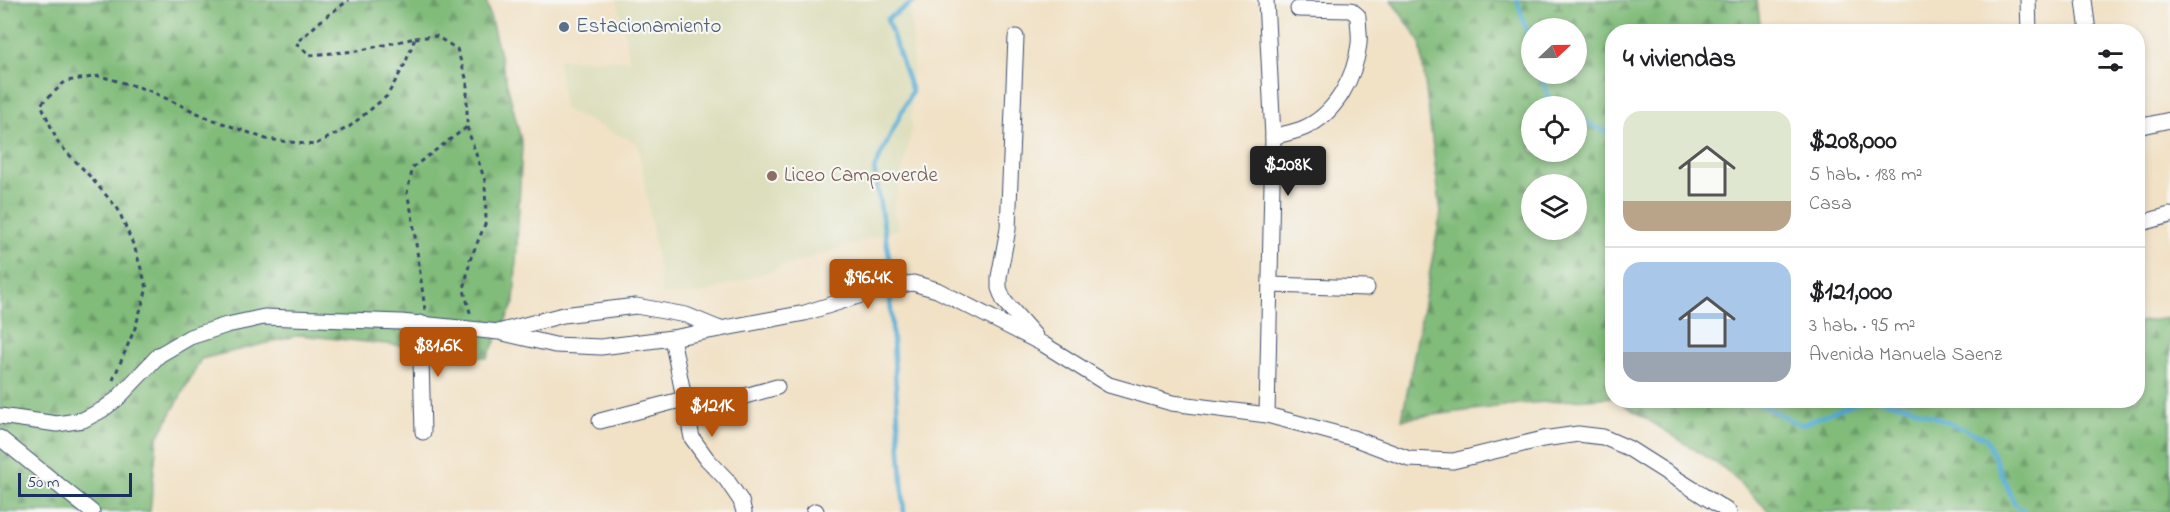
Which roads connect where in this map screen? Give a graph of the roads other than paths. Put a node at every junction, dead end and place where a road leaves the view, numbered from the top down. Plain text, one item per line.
1 (1266, 0) edge
2 (2028, 0) edge
3 (2084, 0) edge
4 (1298, 9) dead end
5 (2029, 24) edge
6 (2087, 24) edge
7 (1016, 37) dead end
8 (2170, 120) edge
9 (2145, 125) edge
10 (1272, 137) junction
11 (2170, 215) edge
12 (2145, 222) edge
13 (1270, 285) junction
14 (1367, 288) dead end
15 (423, 324) junction
16 (720, 329) junction
17 (499, 332) junction
18 (672, 338) junction
19 (1043, 344) junction
20 (777, 387) dead end
21 (686, 406) junction
22 (1267, 415) junction
23 (0, 416) edge
24 (600, 421) dead end
25 (423, 432) dead end
26 (0, 438) edge
27 (92, 512) edge
28 (744, 512) edge
29 (1730, 512) edge

1 - 10 street
2 - 5 street
3 - 6 street
4 - 10 street
7 - 19 street
8 - 9 street
10 - 13 street
11 - 12 street
13 - 14 street
13 - 22 street
15 - 17 street
15 - 23 street
15 - 25 street
16 - 17 street
16 - 18 street
16 - 19 street
17 - 18 street
18 - 21 street
19 - 22 street
20 - 21 street
21 - 24 street
21 - 28 street
22 - 29 street
26 - 27 street

